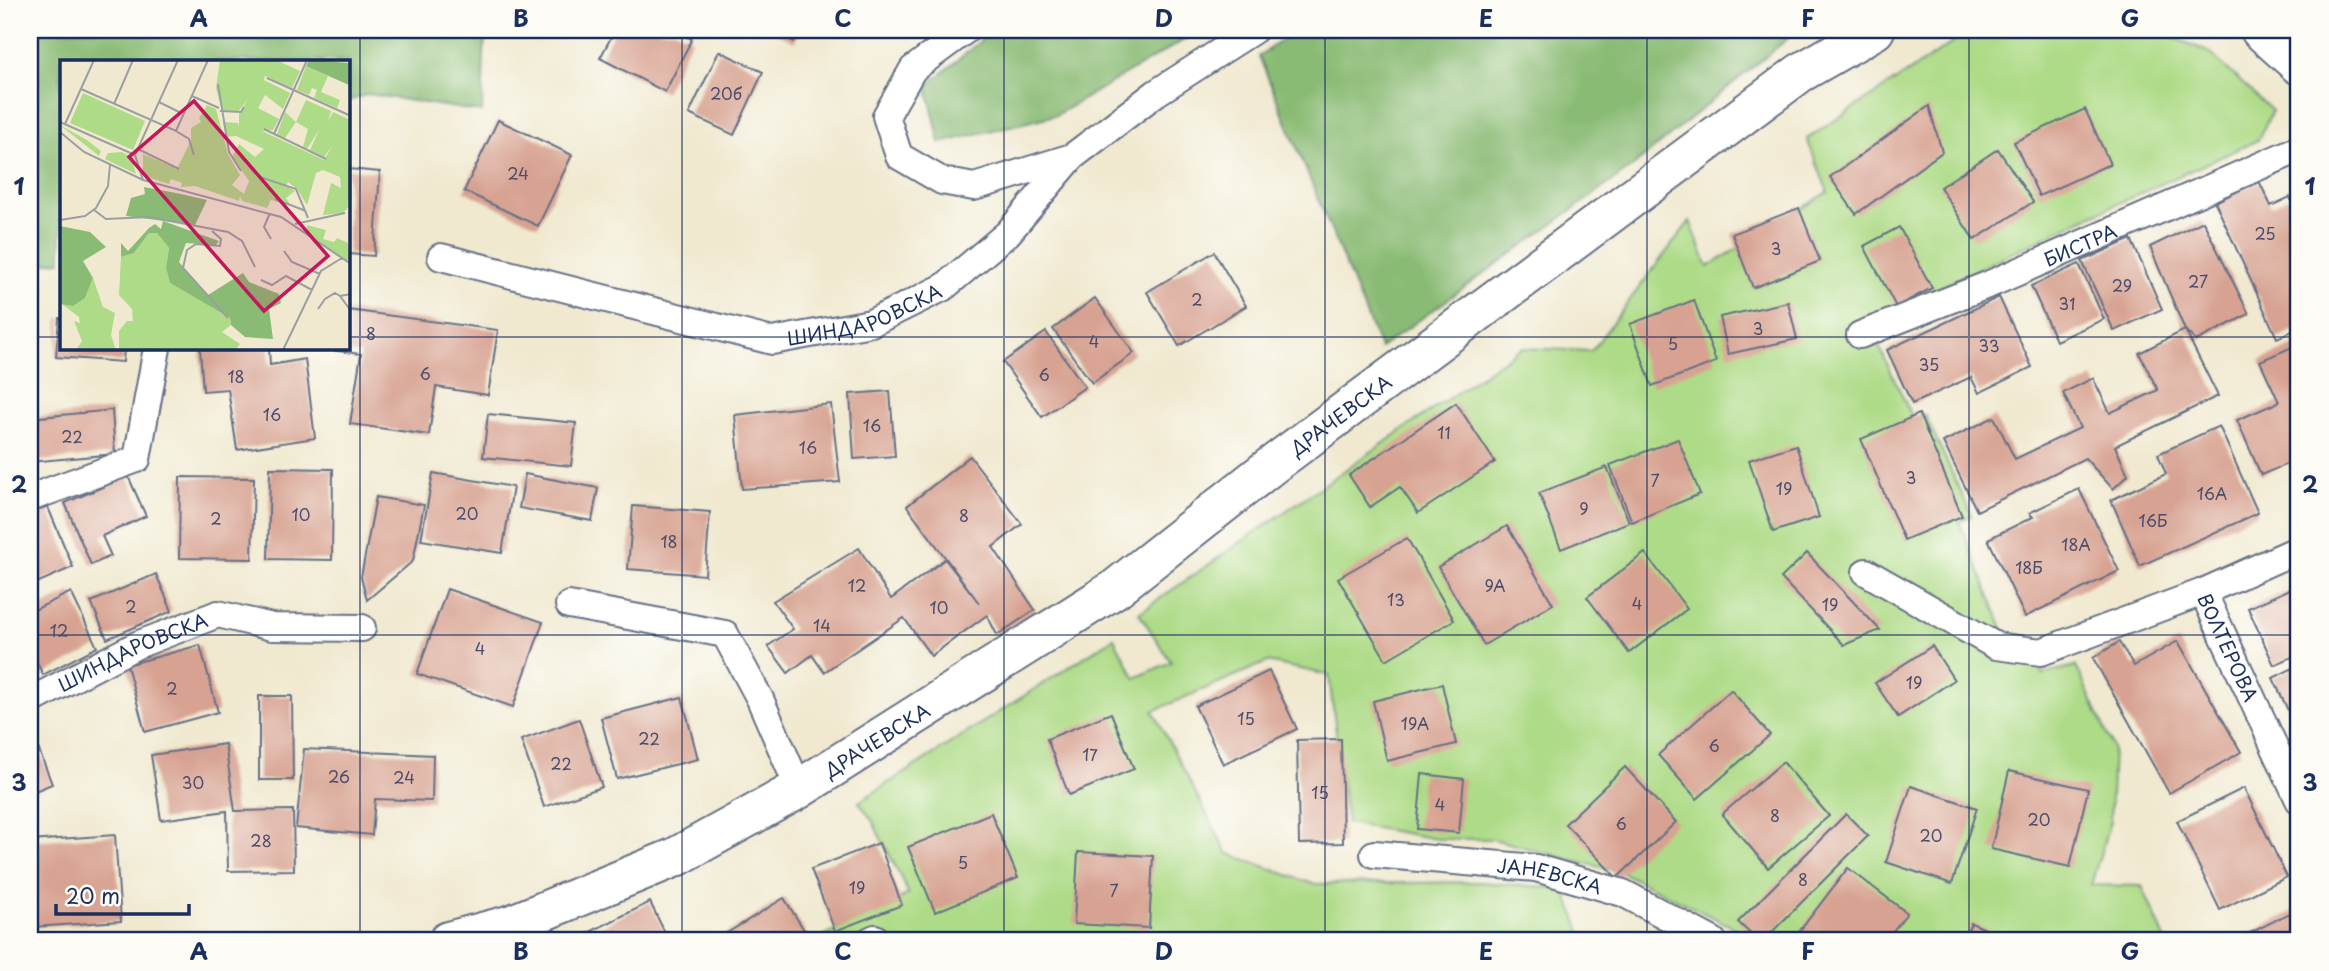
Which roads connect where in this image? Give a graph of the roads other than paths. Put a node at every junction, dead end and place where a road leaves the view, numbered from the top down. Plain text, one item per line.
1 (967, 30) edge
2 (1254, 30) edge
3 (1875, 30) edge
4 (2260, 30) edge
5 (2299, 65) edge
6 (2299, 149) edge
7 (1072, 157) junction
8 (442, 257) dead end
9 (1860, 335) dead end
10 (157, 350) edge
11 (30, 498) edge
12 (2299, 549) edge
13 (1866, 572) dead end
14 (2203, 592) junction
15 (569, 605) dead end
16 (362, 628) dead end
17 (30, 701) edge
18 (799, 789) junction
19 (2299, 800) edge
20 (1374, 854) dead end
21 (448, 941) edge
22 (1713, 941) edge

1 - 7 lane, ШИНДАРОВСКА
2 - 7 lane, ШИНДАРОВСКА
3 - 18 main road, ДРАЧЕВСКА
4 - 5 main road
6 - 9 lane, БИСТРА
7 - 8 lane, ШИНДАРОВСКА
10 - 11 lane
12 - 14 lane, ВОЛТЕРОВА
13 - 14 lane
14 - 19 lane, ВОЛТЕРОВА
15 - 18 lane
16 - 17 lane, ШИНДАРОВСКА
18 - 21 main road, ДРАЧЕВСКА
20 - 22 lane, ЈАНЕВСКА

